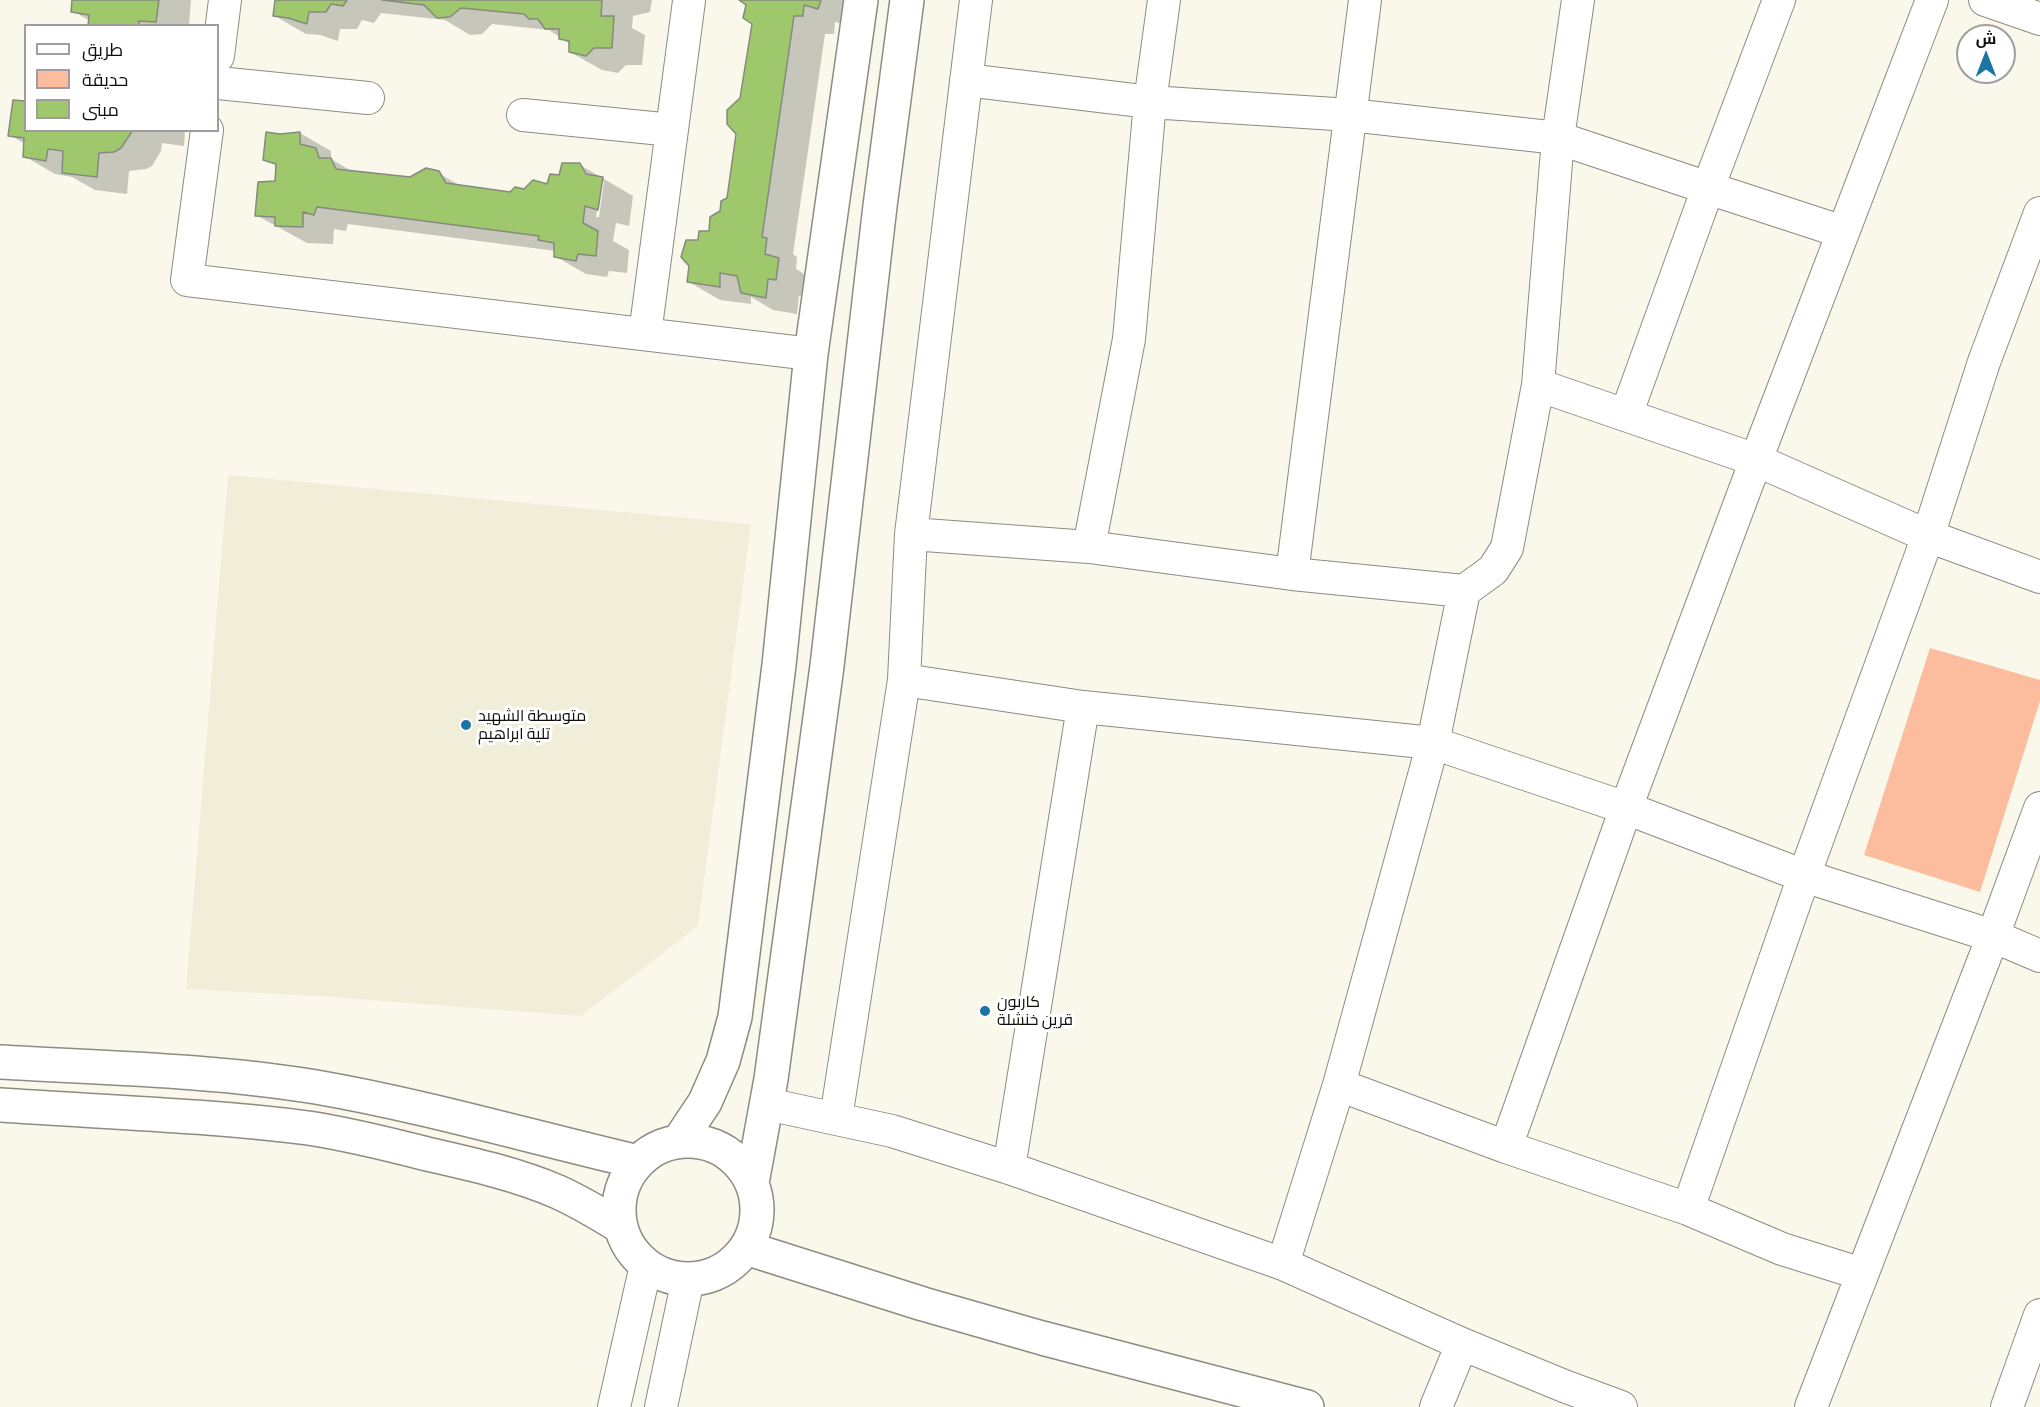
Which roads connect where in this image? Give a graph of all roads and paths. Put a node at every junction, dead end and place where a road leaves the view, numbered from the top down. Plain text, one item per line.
1 (225, 0) edge
2 (861, 0) edge
3 (907, 0) edge
4 (976, 0) edge
5 (1164, 0) edge
6 (1365, 0) edge
7 (1578, 0) edge
8 (1779, 0) edge
9 (1932, 0) edge
10 (1985, 0) edge
11 (689, 1) edge
12 (2040, 19) edge
13 (219, 48) edge
14 (966, 80) junction
15 (219, 83) edge
16 (368, 98) dead end
17 (1150, 102) junction
18 (523, 115) dead end
19 (1350, 115) junction
20 (672, 130) junction
21 (207, 132) edge
22 (1558, 138) junction
23 (1708, 188) junction
24 (2040, 213) edge
25 (1844, 232) junction
26 (645, 334) junction
27 (811, 354) junction
28 (1538, 385) junction
29 (1626, 415) junction
30 (1756, 460) junction
31 (911, 534) junction
32 (1928, 536) junction
33 (1089, 547) junction
34 (1292, 574) junction
35 (2040, 577) edge
36 (1464, 591) junction
37 (904, 680) junction
38 (1083, 707) junction
39 (1433, 742) junction
40 (1626, 808) junction
41 (2040, 808) edge
42 (1804, 876) junction
43 (1993, 936) junction
44 (2040, 956) edge
45 (0, 1062) edge
46 (1339, 1085) junction
47 (766, 1104) junction
48 (0, 1105) edge
49 (836, 1118) junction
50 (679, 1141) junction
51 (1506, 1147) junction
52 (638, 1162) junction
53 (1009, 1168) junction
54 (752, 1183) junction
55 (1688, 1209) junction
56 (621, 1227) junction
57 (746, 1248) junction
58 (1283, 1264) junction
59 (646, 1265) junction
60 (1862, 1274) junction
61 (688, 1279) junction
62 (2040, 1315) edge
63 (1462, 1344) junction
64 (1561, 1397) edge
65 (614, 1407) edge
66 (661, 1407) edge
67 (1307, 1407) edge
68 (1436, 1407) edge
69 (1621, 1407) edge
70 (1811, 1407) edge
71 (2007, 1407) edge

1 - 13 street
2 - 27 street
3 - 47 street
4 - 14 street
5 - 17 street
6 - 19 street
7 - 22 street
8 - 23 street
9 - 25 street
10 - 12 street
11 - 20 street
14 - 17 street
14 - 31 street
15 - 16 street
17 - 19 street
17 - 33 street
18 - 20 street
19 - 22 street
19 - 34 street
20 - 26 street
21 - 26 street
22 - 23 street
22 - 28 street
23 - 25 street
23 - 29 street
24 - 32 street
25 - 30 street
26 - 27 street
27 - 50 street
28 - 29 street
28 - 36 street
29 - 30 street
30 - 32 street
30 - 40 street
31 - 33 street
31 - 37 street
32 - 35 street
32 - 42 street
33 - 34 street
34 - 36 street
36 - 39 street
37 - 38 street
37 - 49 street
38 - 39 street
38 - 53 street
39 - 40 street
39 - 46 street
40 - 42 street
40 - 51 street
41 - 43 street
42 - 43 street
42 - 55 street
43 - 44 street
43 - 60 street
45 - 52 street
46 - 51 street
46 - 58 street
47 - 49 street
47 - 54 street
48 - 56 street
49 - 53 street
50 - 52 street
50 - 54 street
51 - 55 street
52 - 56 street
53 - 58 street
54 - 57 street
55 - 60 street
56 - 59 street
57 - 61 street
57 - 67 street
58 - 63 street
59 - 61 street
59 - 65 street
60 - 70 street
61 - 66 street
62 - 71 street
63 - 64 street
63 - 68 street
64 - 69 street

